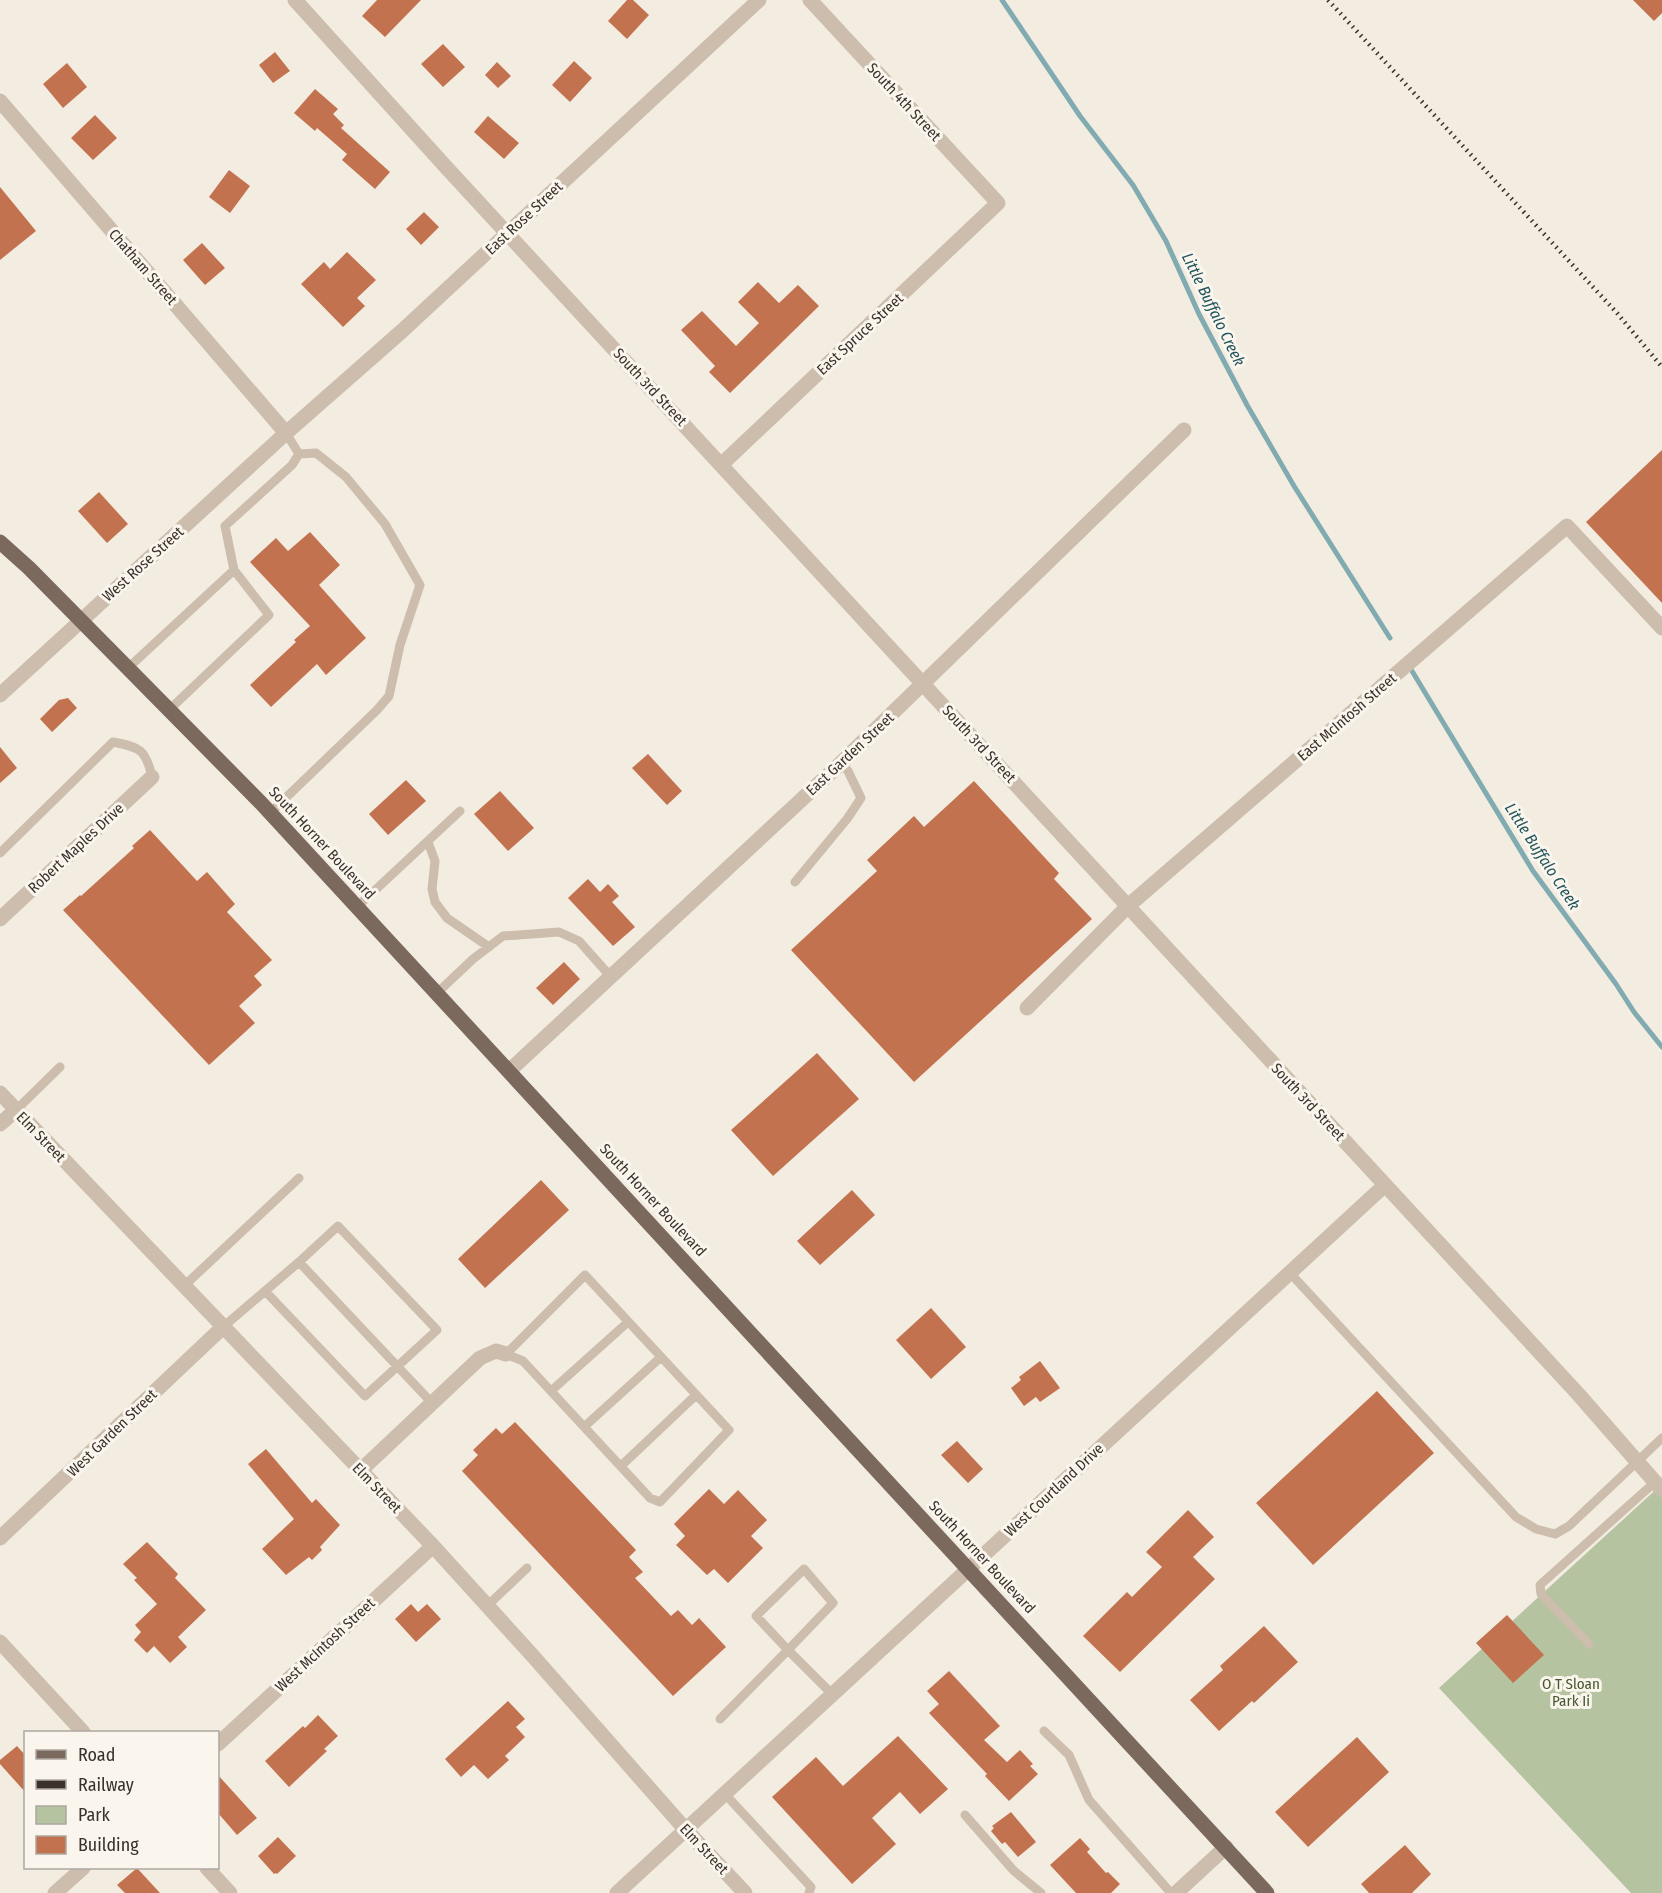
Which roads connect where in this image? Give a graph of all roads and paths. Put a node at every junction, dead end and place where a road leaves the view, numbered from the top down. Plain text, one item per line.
1 (295, 0) edge
2 (759, 0) edge
3 (810, 0) edge
4 (0, 101) edge
5 (998, 203) joint
6 (508, 233) junction
7 (1184, 430) dead end
8 (286, 433) junction
9 (299, 454) junction
10 (722, 464) junction
11 (0, 542) edge
12 (234, 570) junction
13 (81, 620) junction
14 (1662, 628) edge
15 (128, 668) junction
16 (924, 684) junction
17 (0, 695) edge
18 (169, 710) junction
19 (841, 763) junction
20 (152, 777) joint
21 (460, 811) dead end
22 (270, 813) junction
23 (428, 842) junction
24 (0, 853) edge
25 (795, 882) dead end
26 (1128, 906) junction
27 (357, 907) junction
28 (0, 919) edge
29 (489, 947) junction
30 (611, 977) junction
31 (437, 993) junction
32 (1027, 1008) dead end
33 (60, 1066) dead end
34 (509, 1071) junction
35 (0, 1093) edge
36 (16, 1110) junction
37 (0, 1125) edge
38 (299, 1178) dead end
39 (1385, 1185) junction
40 (299, 1262) junction
41 (1290, 1273) junction
42 (184, 1287) junction
43 (265, 1291) junction
44 (628, 1322) junction
45 (223, 1327) junction
46 (506, 1354) junction
47 (661, 1357) junction
48 (398, 1366) junction
49 (551, 1391) junction
50 (696, 1395) junction
51 (432, 1403) junction
52 (584, 1427) junction
53 (1662, 1438) edge
54 (1637, 1461) junction
55 (621, 1466) junction
56 (360, 1471) junction
57 (1659, 1486) edge
58 (0, 1538) edge
59 (433, 1546) junction
60 (527, 1568) dead end
61 (969, 1568) junction
62 (487, 1606) junction
63 (0, 1642) edge
64 (1589, 1644) dead end
65 (788, 1650) junction
66 (832, 1694) junction
67 (720, 1719) dead end
68 (82, 1731) edge
69 (1044, 1731) dead end
70 (219, 1743) edge
71 (724, 1793) junction
72 (965, 1815) dead end
73 (685, 1829) junction
74 (1226, 1847) junction
75 (82, 1869) edge
76 (208, 1869) edge
77 (55, 1893) edge
78 (230, 1893) edge
79 (617, 1893) edge
80 (745, 1893) edge
81 (808, 1893) edge
82 (1041, 1893) edge
83 (1171, 1893) edge
84 (1176, 1893) edge
85 (1267, 1893) edge

1 - 6 street, South 3rd Street
2 - 6 street, East Rose Street
3 - 5 street, South 4th Street
4 - 8 street, Chatham Street
5 - 10 street, East Spruce Street
6 - 8 street, East Rose Street
6 - 10 street, South 3rd Street
7 - 16 street, East Garden Street
8 - 9 lane
8 - 13 street, West Rose Street
9 - 12 lane
9 - 22 lane
10 - 16 street, South 3rd Street
11 - 13 main road, South Horner Boulevard
12 - 15 lane
12 - 18 lane
13 - 15 main road, South Horner Boulevard
13 - 17 street, West Rose Street
14 - 26 street, East McIntosh Street
15 - 18 main road, South Horner Boulevard
16 - 19 street, East Garden Street
16 - 26 street, South 3rd Street
18 - 22 main road, South Horner Boulevard
19 - 25 lane
19 - 30 street, East Garden Street
20 - 24 lane
20 - 28 street, Robert Maples Drive
21 - 23 lane
22 - 27 main road, South Horner Boulevard
23 - 27 lane
23 - 29 lane
26 - 32 street, East McIntosh Street
26 - 39 street, South 3rd Street
27 - 31 main road, South Horner Boulevard
29 - 30 lane
29 - 31 lane
30 - 34 street, East Garden Street
31 - 34 main road, South Horner Boulevard
33 - 36 lane
34 - 61 main road, South Horner Boulevard
35 - 36 street, Elm Street
36 - 37 street
36 - 42 street, Elm Street
38 - 42 lane
39 - 41 street, West Courtland Drive
39 - 54 street, South 3rd Street
40 - 43 lane
40 - 48 lane
40 - 48 lane
41 - 54 lane
41 - 61 street, West Courtland Drive
42 - 45 street, Elm Street
43 - 45 lane
43 - 48 lane
44 - 46 lane
44 - 47 lane
44 - 49 lane
45 - 56 street, Elm Street
45 - 58 street, West Garden Street
46 - 49 lane
46 - 51 street
47 - 50 lane
47 - 52 lane
48 - 51 lane
49 - 52 lane
50 - 55 lane
50 - 55 lane
51 - 56 street
52 - 55 lane
53 - 54 lane
54 - 57 street, South 3rd Street
56 - 59 street, Elm Street
57 - 64 lane
59 - 62 street, Elm Street
59 - 70 street, West McIntosh Street
60 - 62 lane
61 - 66 street, West Courtland Drive
61 - 74 main road, South Horner Boulevard
62 - 73 street, Elm Street
63 - 68 street
65 - 65 lane
65 - 66 lane
65 - 67 lane
66 - 71 street, West Courtland Drive
69 - 83 lane
71 - 73 street, West Courtland Drive
71 - 81 lane
72 - 82 lane
73 - 79 street, West Courtland Drive
73 - 80 street, Elm Street
74 - 84 street
74 - 85 main road, South Horner Boulevard
75 - 77 street
76 - 78 street

